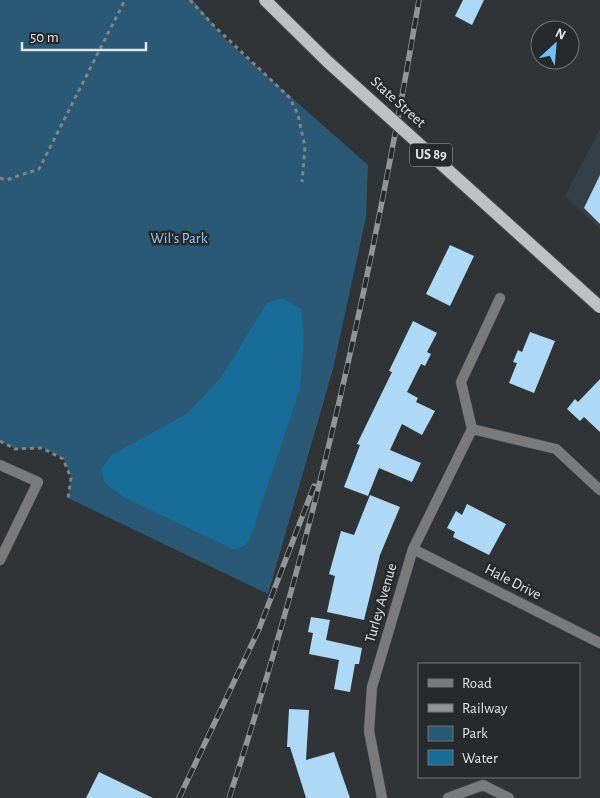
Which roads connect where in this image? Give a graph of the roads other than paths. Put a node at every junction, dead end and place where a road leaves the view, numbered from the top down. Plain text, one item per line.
1 (264, 0) edge
2 (500, 298) dead end
3 (600, 307) edge
4 (472, 429) junction
5 (0, 465) edge
6 (600, 490) edge
7 (412, 549) junction
8 (0, 560) edge
9 (600, 643) edge
10 (382, 798) edge
11 (448, 798) edge
12 (508, 798) edge

1 - 3 main road, State Street / US 89, bridge
2 - 4 street
4 - 6 street
4 - 7 street, Turley Avenue
5 - 8 street
7 - 9 street, Hale Drive
7 - 10 street, Turley Avenue
11 - 12 street

